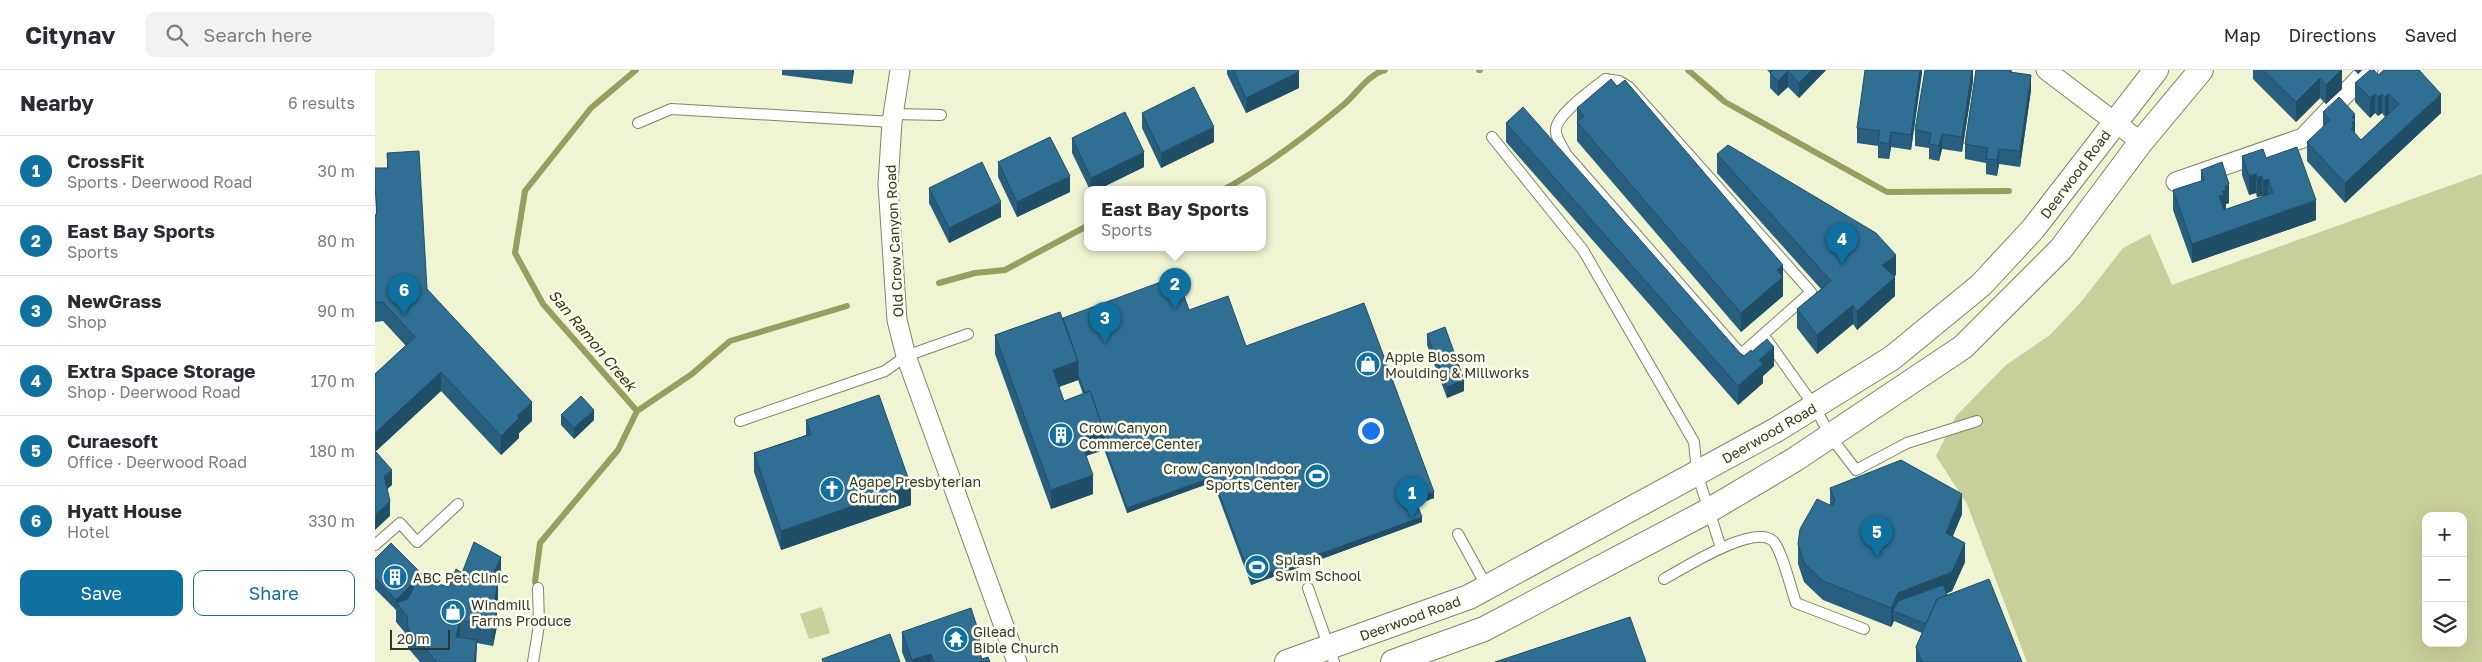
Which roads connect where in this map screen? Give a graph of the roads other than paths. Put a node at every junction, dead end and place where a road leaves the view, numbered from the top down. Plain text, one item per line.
1 (900, 70) edge
2 (2046, 70) edge
3 (2156, 70) edge
4 (2201, 70) edge
5 (2368, 70) edge
6 (941, 115) dead end
7 (892, 118) junction
8 (2115, 121) junction
9 (638, 123) dead end
10 (1492, 137) dead end
11 (2141, 142) junction
12 (2176, 182) dead end
13 (968, 334) dead end
14 (1763, 334) junction
15 (906, 356) junction
16 (1815, 407) junction
17 (740, 421) dead end
18 (1977, 421) dead end
19 (1830, 436) junction
20 (1697, 473) junction
21 (458, 504) dead end
22 (1708, 511) junction
23 (1458, 534) dead end
24 (375, 546) edge
25 (1721, 548) junction
26 (1664, 579) dead end
27 (1487, 587) junction
28 (538, 588) dead end
29 (1308, 588) dead end
30 (1865, 629) dead end
31 (1331, 655) edge
32 (533, 662) edge
33 (1017, 662) edge
34 (1287, 662) edge
35 (1393, 662) edge

1 - 7 street, Old Crow Canyon Road
2 - 8 street
3 - 8 street, Deerwood Road
4 - 11 street
5 - 12 street
6 - 7 lane
7 - 9 lane
7 - 15 street, Old Crow Canyon Road
8 - 11 street
8 - 16 street, Deerwood Road
10 - 20 lane
11 - 19 street
13 - 15 lane
14 - 14 lane
14 - 16 lane
15 - 17 lane
15 - 33 street, Old Crow Canyon Road
16 - 19 lane
16 - 20 street, Deerwood Road
18 - 19 lane
19 - 22 street
20 - 22 lane
20 - 27 street, Deerwood Road
21 - 24 lane
22 - 25 lane
22 - 35 street
23 - 27 lane
25 - 26 lane
25 - 30 lane
27 - 31 street, Deerwood Road
28 - 32 lane
29 - 31 lane
31 - 34 street, Deerwood Road

